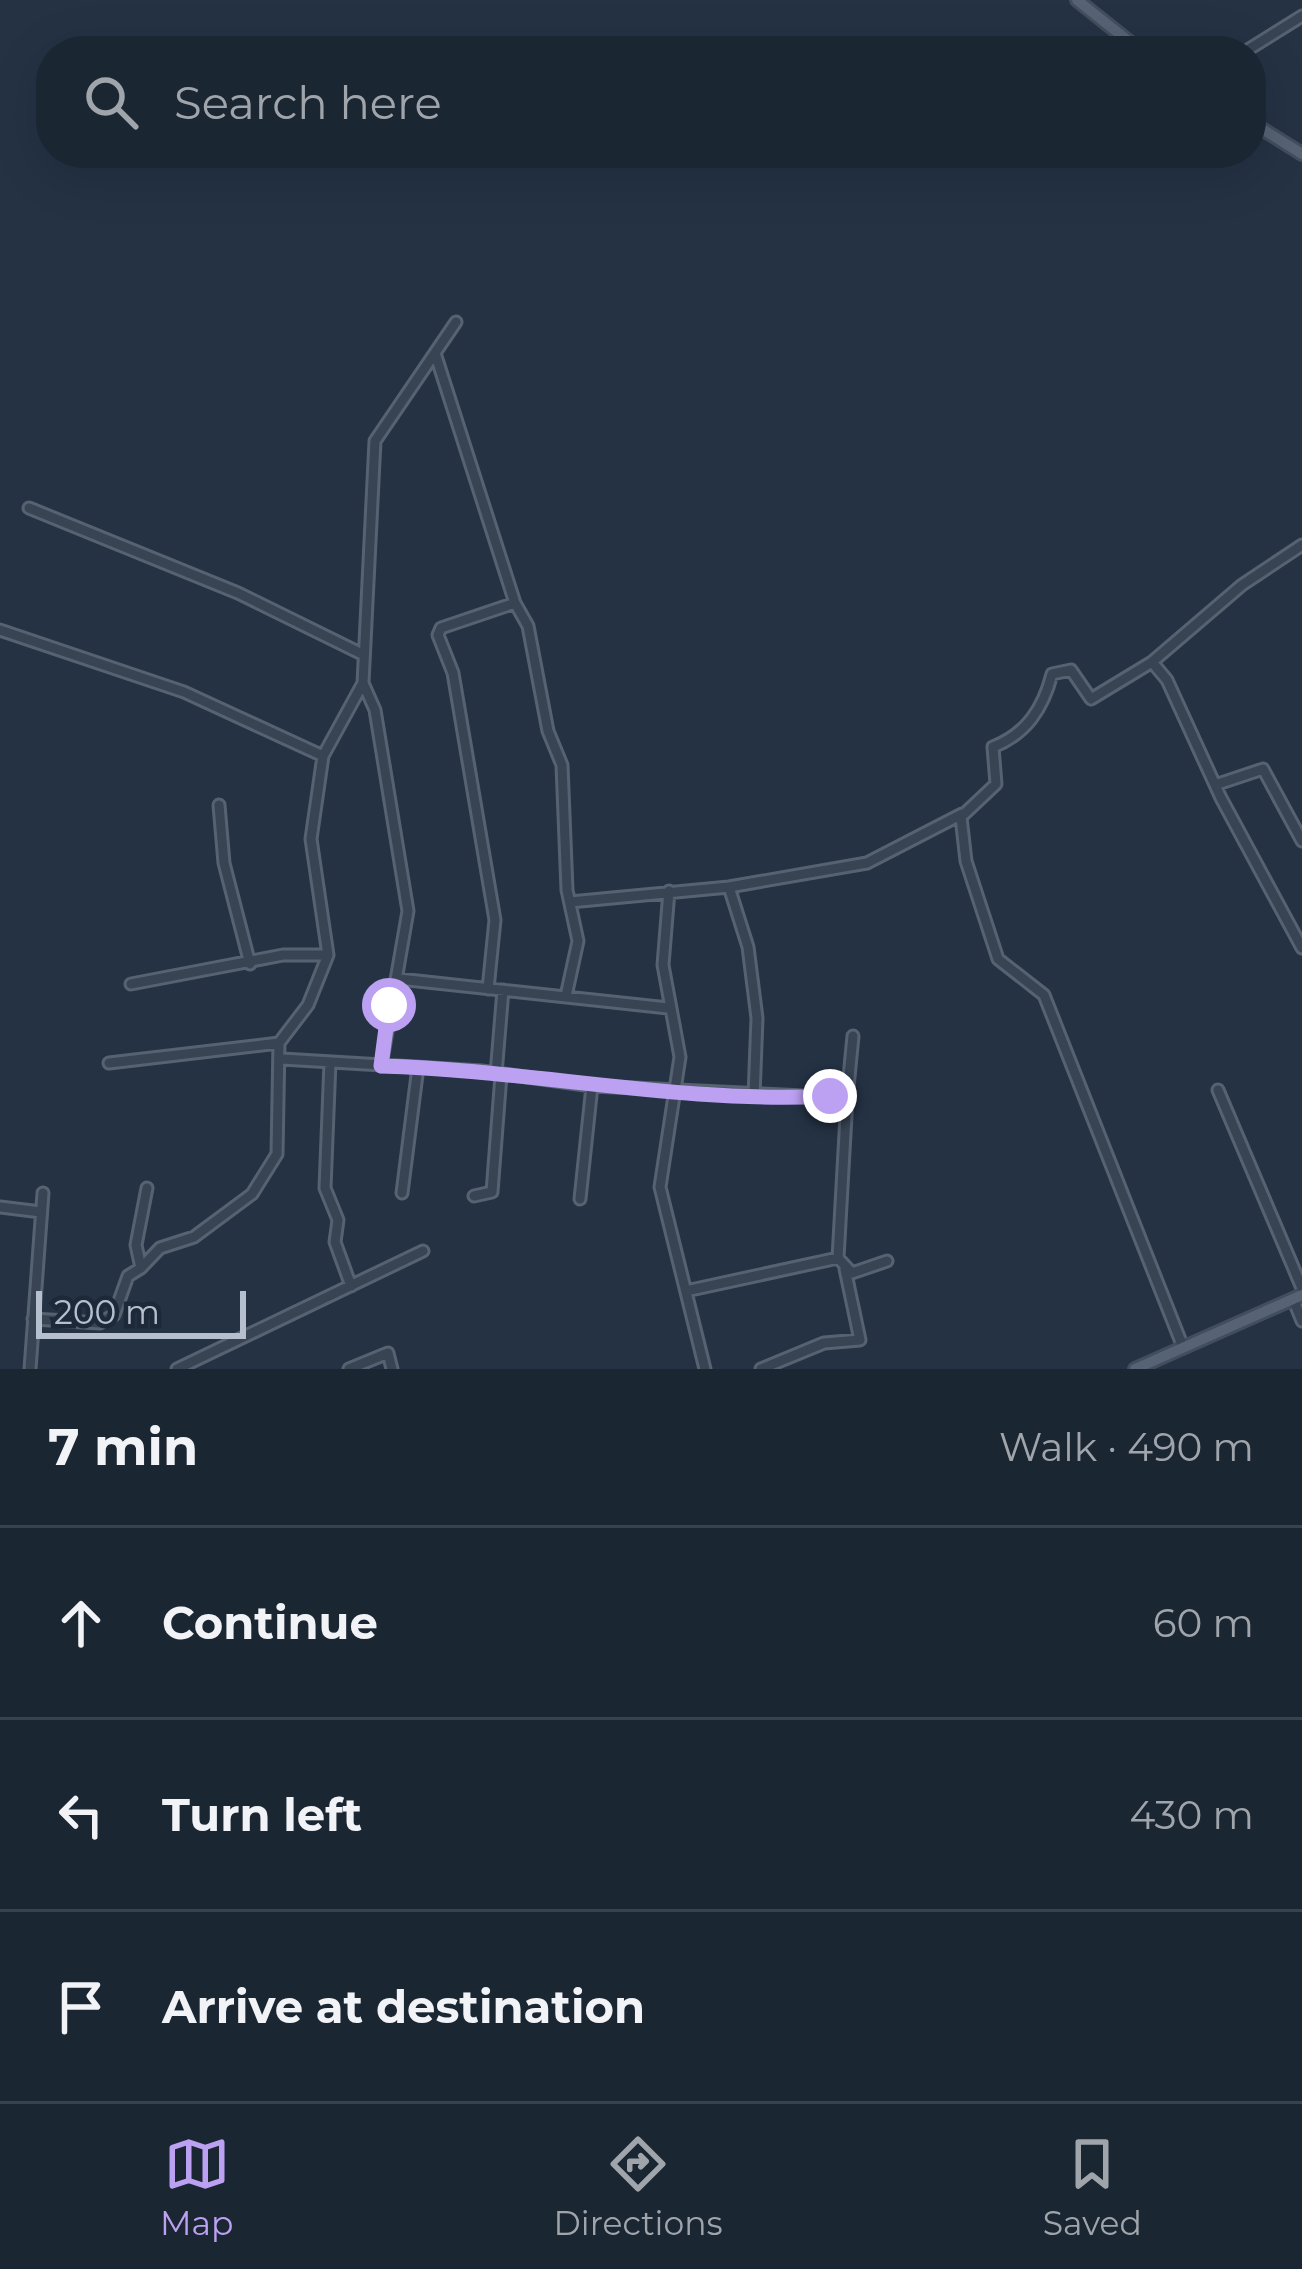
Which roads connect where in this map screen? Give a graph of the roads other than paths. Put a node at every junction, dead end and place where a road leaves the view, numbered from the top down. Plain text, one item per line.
1 (1077, 0) edge
2 (1302, 16) edge
3 (1122, 36) edge
4 (1266, 38) edge
5 (1266, 131) edge
6 (1302, 154) edge
7 (456, 322) dead end
8 (435, 353) junction
9 (28, 508) dead end
10 (1302, 545) edge
11 (515, 603) junction
12 (0, 630) edge
13 (364, 655) junction
14 (1152, 662) junction
15 (363, 682) junction
16 (323, 756) junction
17 (1215, 785) junction
18 (219, 805) dead end
19 (962, 814) junction
20 (1302, 842) edge
21 (729, 886) junction
22 (669, 891) junction
23 (570, 902) junction
24 (1302, 948) edge
25 (328, 955) junction
26 (250, 964) junction
27 (399, 979) junction
28 (131, 984) dead end
29 (488, 989) junction
30 (503, 991) junction
31 (566, 996) junction
32 (668, 1008) junction
33 (853, 1036) dead end
34 (279, 1043) junction
35 (282, 1059) junction
36 (330, 1062) junction
37 (109, 1063) dead end
38 (381, 1066) junction
39 (418, 1067) junction
40 (499, 1074) junction
41 (592, 1086) junction
42 (672, 1090) junction
43 (1218, 1090) dead end
44 (754, 1096) junction
45 (847, 1097) junction
46 (147, 1188) dead end
47 (43, 1193) dead end
48 (402, 1193) dead end
49 (474, 1196) dead end
50 (580, 1199) dead end
51 (0, 1207) edge
52 (41, 1212) junction
53 (423, 1251) dead end
54 (886, 1261) dead end
55 (842, 1263) junction
56 (141, 1268) junction
57 (351, 1286) junction
58 (686, 1291) junction
59 (1299, 1294) edge
60 (33, 1319) junction
61 (1302, 1321) edge
62 (1183, 1347) junction
63 (31, 1369) edge
64 (177, 1369) edge
65 (349, 1369) edge
66 (392, 1369) edge
67 (705, 1369) edge
68 (760, 1369) edge
69 (1135, 1369) edge

1 - 3 main road
2 - 4 street
5 - 6 main road
7 - 8 street
8 - 11 street
8 - 13 street
9 - 13 street
10 - 14 street
11 - 23 street
11 - 29 street
12 - 16 street
13 - 15 street
14 - 17 street
14 - 19 street
15 - 16 street
15 - 27 street
16 - 25 street
17 - 20 street
17 - 24 street
18 - 26 street
19 - 21 street
19 - 62 street
21 - 22 street
21 - 44 street
22 - 23 street
22 - 32 street
23 - 31 street
25 - 26 street
25 - 34 street
26 - 28 street
27 - 29 street
27 - 38 street
29 - 30 street
30 - 31 street
30 - 40 street
31 - 32 street
32 - 42 street
33 - 45 street
34 - 35 street
34 - 37 street
35 - 36 street
35 - 56 street
36 - 38 street
36 - 57 street
38 - 39 street
39 - 40 street
39 - 48 street
40 - 41 street
40 - 49 street
41 - 42 street
41 - 50 street
42 - 44 street
42 - 58 street
43 - 59 street
44 - 45 street
45 - 55 street
46 - 56 street
47 - 52 street
51 - 52 street
52 - 60 street
53 - 57 street
54 - 55 street
55 - 58 street
55 - 68 street
56 - 60 street
57 - 64 street
58 - 67 street
59 - 61 street
59 - 62 main road
60 - 63 street
62 - 69 main road
65 - 66 street

